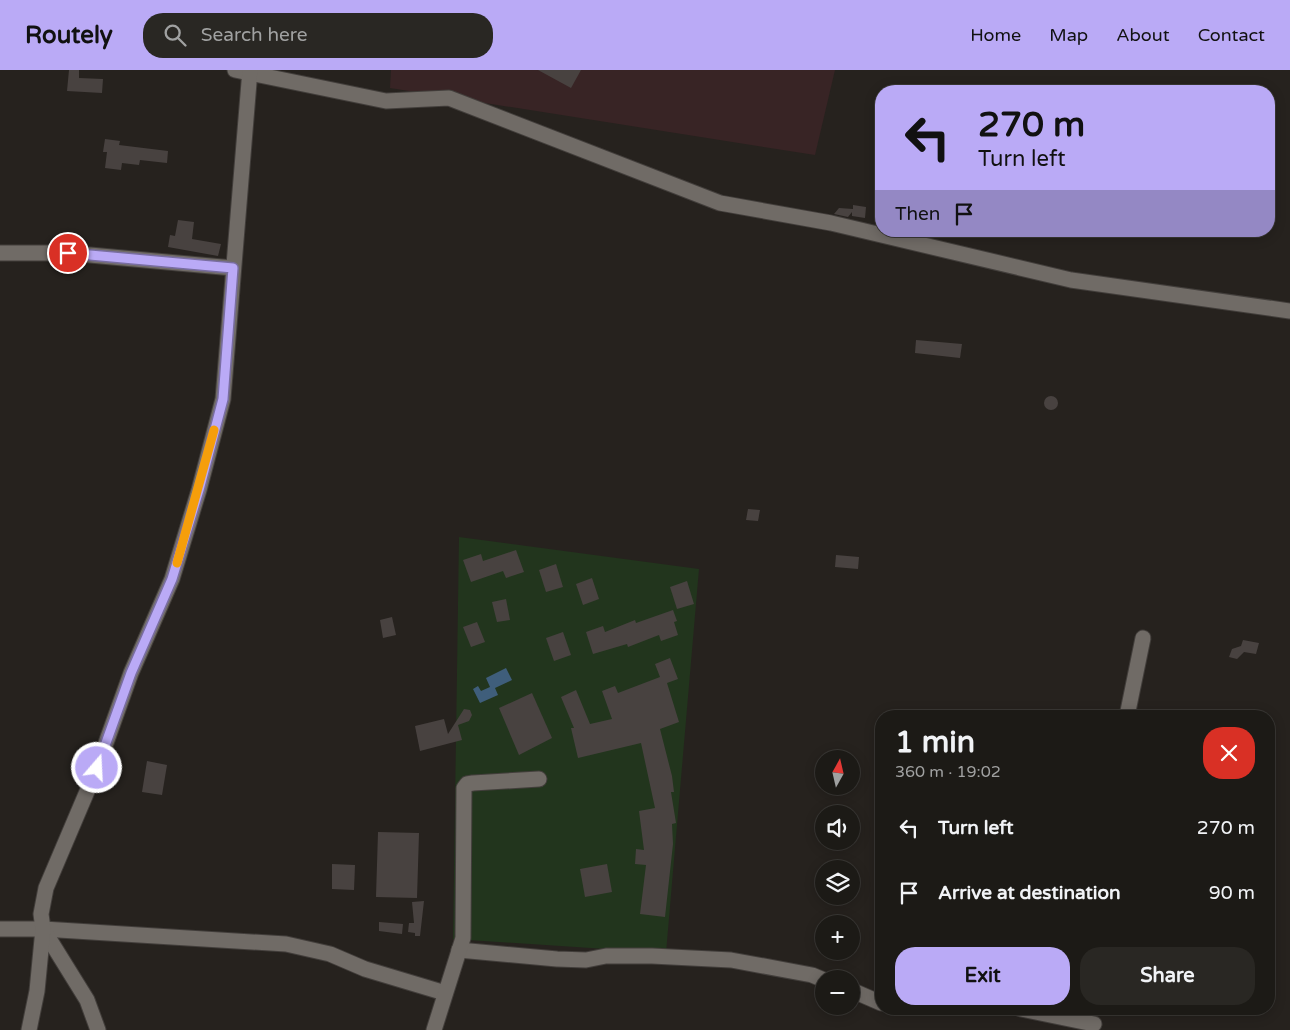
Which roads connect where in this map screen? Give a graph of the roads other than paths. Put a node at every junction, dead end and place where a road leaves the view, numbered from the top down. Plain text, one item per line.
1 (245, 71) edge
2 (875, 233) edge
3 (890, 237) edge
4 (0, 253) edge
5 (233, 268) junction
6 (1290, 311) edge
7 (1143, 638) dead end
8 (1128, 710) edge
9 (539, 779) dead end
10 (0, 929) edge
11 (43, 929) junction
12 (459, 950) junction
13 (815, 976) edge
14 (445, 993) junction
15 (860, 994) edge
16 (875, 1000) edge
17 (1058, 1015) edge
18 (1095, 1021) edge
19 (30, 1030) edge
20 (98, 1030) edge
21 (434, 1030) edge

1 - 2 street
1 - 5 street
3 - 6 street
4 - 5 street
5 - 11 street
7 - 8 street
9 - 12 street
10 - 11 street
11 - 14 street
11 - 19 street
11 - 20 street
12 - 13 street
12 - 14 street
14 - 21 street
15 - 16 street
17 - 18 street

